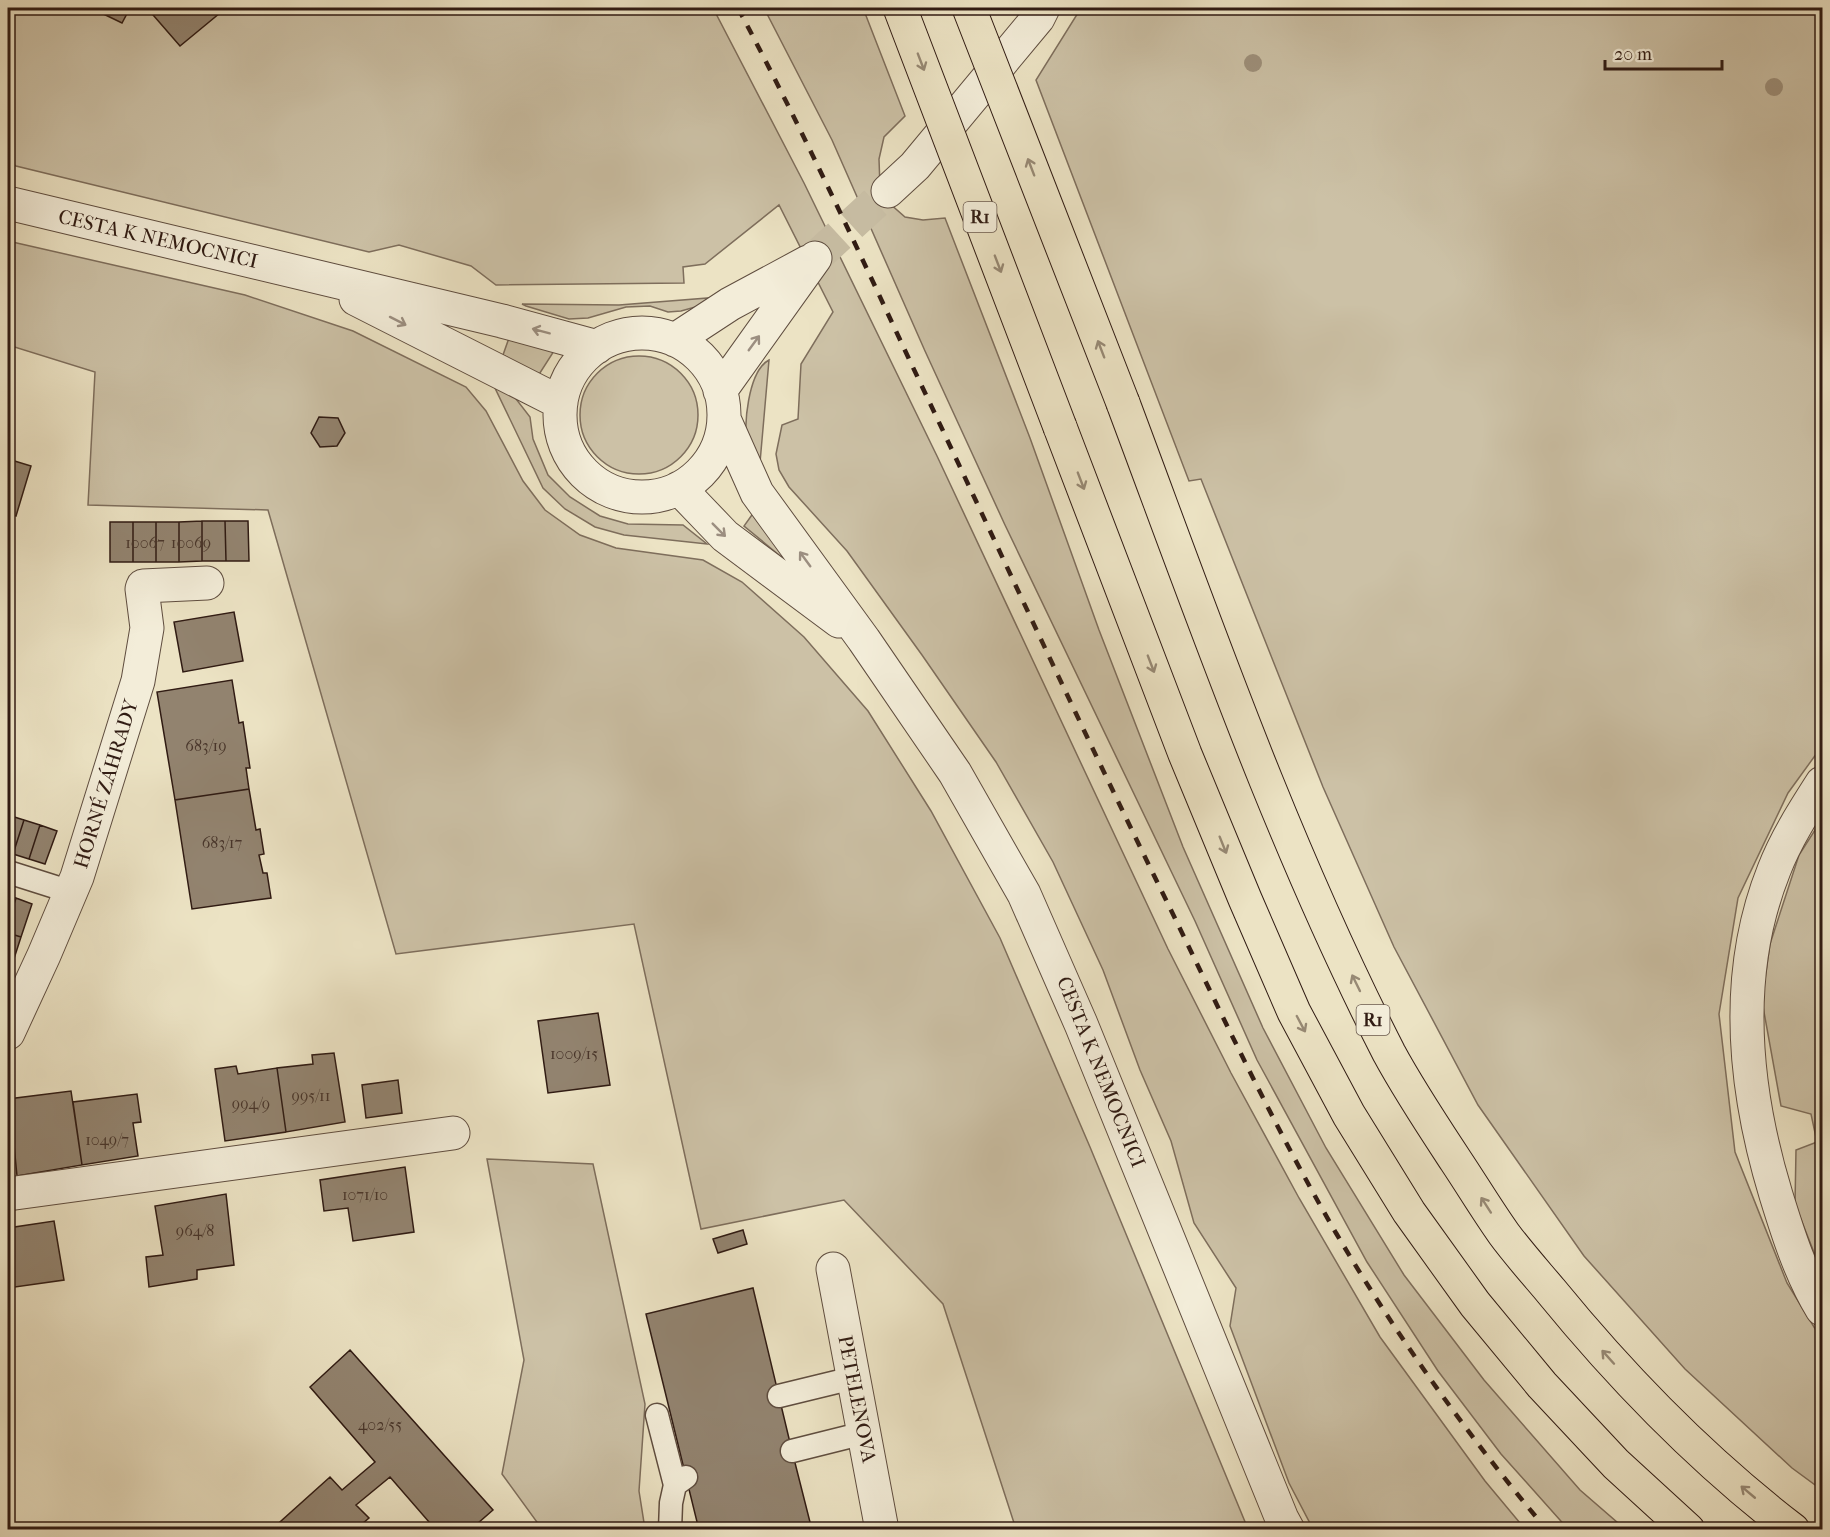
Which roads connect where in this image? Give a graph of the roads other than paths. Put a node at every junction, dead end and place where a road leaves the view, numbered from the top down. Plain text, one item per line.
1 (900, 8) edge
2 (969, 8) edge
3 (1043, 8) edge
4 (888, 191) tunnel mouth
5 (8, 203) edge
6 (309, 275) junction
7 (675, 340) junction
8 (597, 347) junction
9 (561, 403) junction
10 (722, 405) junction
11 (679, 488) junction
12 (207, 583) dead end
13 (864, 640) junction
14 (1822, 783) edge
15 (8, 872) edge
16 (71, 892) junction
17 (16, 993) edge
18 (8, 1033) edge
19 (453, 1133) dead end
20 (8, 1194) edge
21 (833, 1269) dead end
22 (1822, 1309) edge
23 (853, 1378) junction
24 (779, 1396) dead end
25 (657, 1415) dead end
26 (864, 1434) junction
27 (792, 1451) dead end
28 (670, 1530) edge
29 (882, 1530) edge
30 (1288, 1530) edge
31 (1688, 1530) edge
32 (1793, 1530) edge

1 -> 31 highway, R1, bridge
32 -> 2 highway, R1, bridge
3 - 4 street
5 - 6 street, CESTA K NEMOCNICI
8 -> 6 street, CESTA K NEMOCNICI
6 -> 9 street, CESTA K NEMOCNICI
7 - 8 street, CESTA K NEMOCNICI
7 - 10 street, CESTA K NEMOCNICI
10 -> 7 street, CESTA K NEMOCNICI
8 - 9 street, CESTA K NEMOCNICI
9 - 11 street, CESTA K NEMOCNICI
10 - 11 street, CESTA K NEMOCNICI
13 -> 10 street, CESTA K NEMOCNICI
11 -> 13 street, CESTA K NEMOCNICI
12 - 16 street, HORNÉ ZÁHRADY
13 - 30 street, CESTA K NEMOCNICI
14 - 22 street
15 - 16 lane
16 - 17 street, HORNÉ ZÁHRADY
17 - 18 street, HORNÉ ZÁHRADY
19 - 20 street
21 - 23 street, PETELENOVA
23 - 24 lane
23 - 26 street, PETELENOVA
25 - 28 lane
26 - 27 lane
26 - 29 street, PETELENOVA

